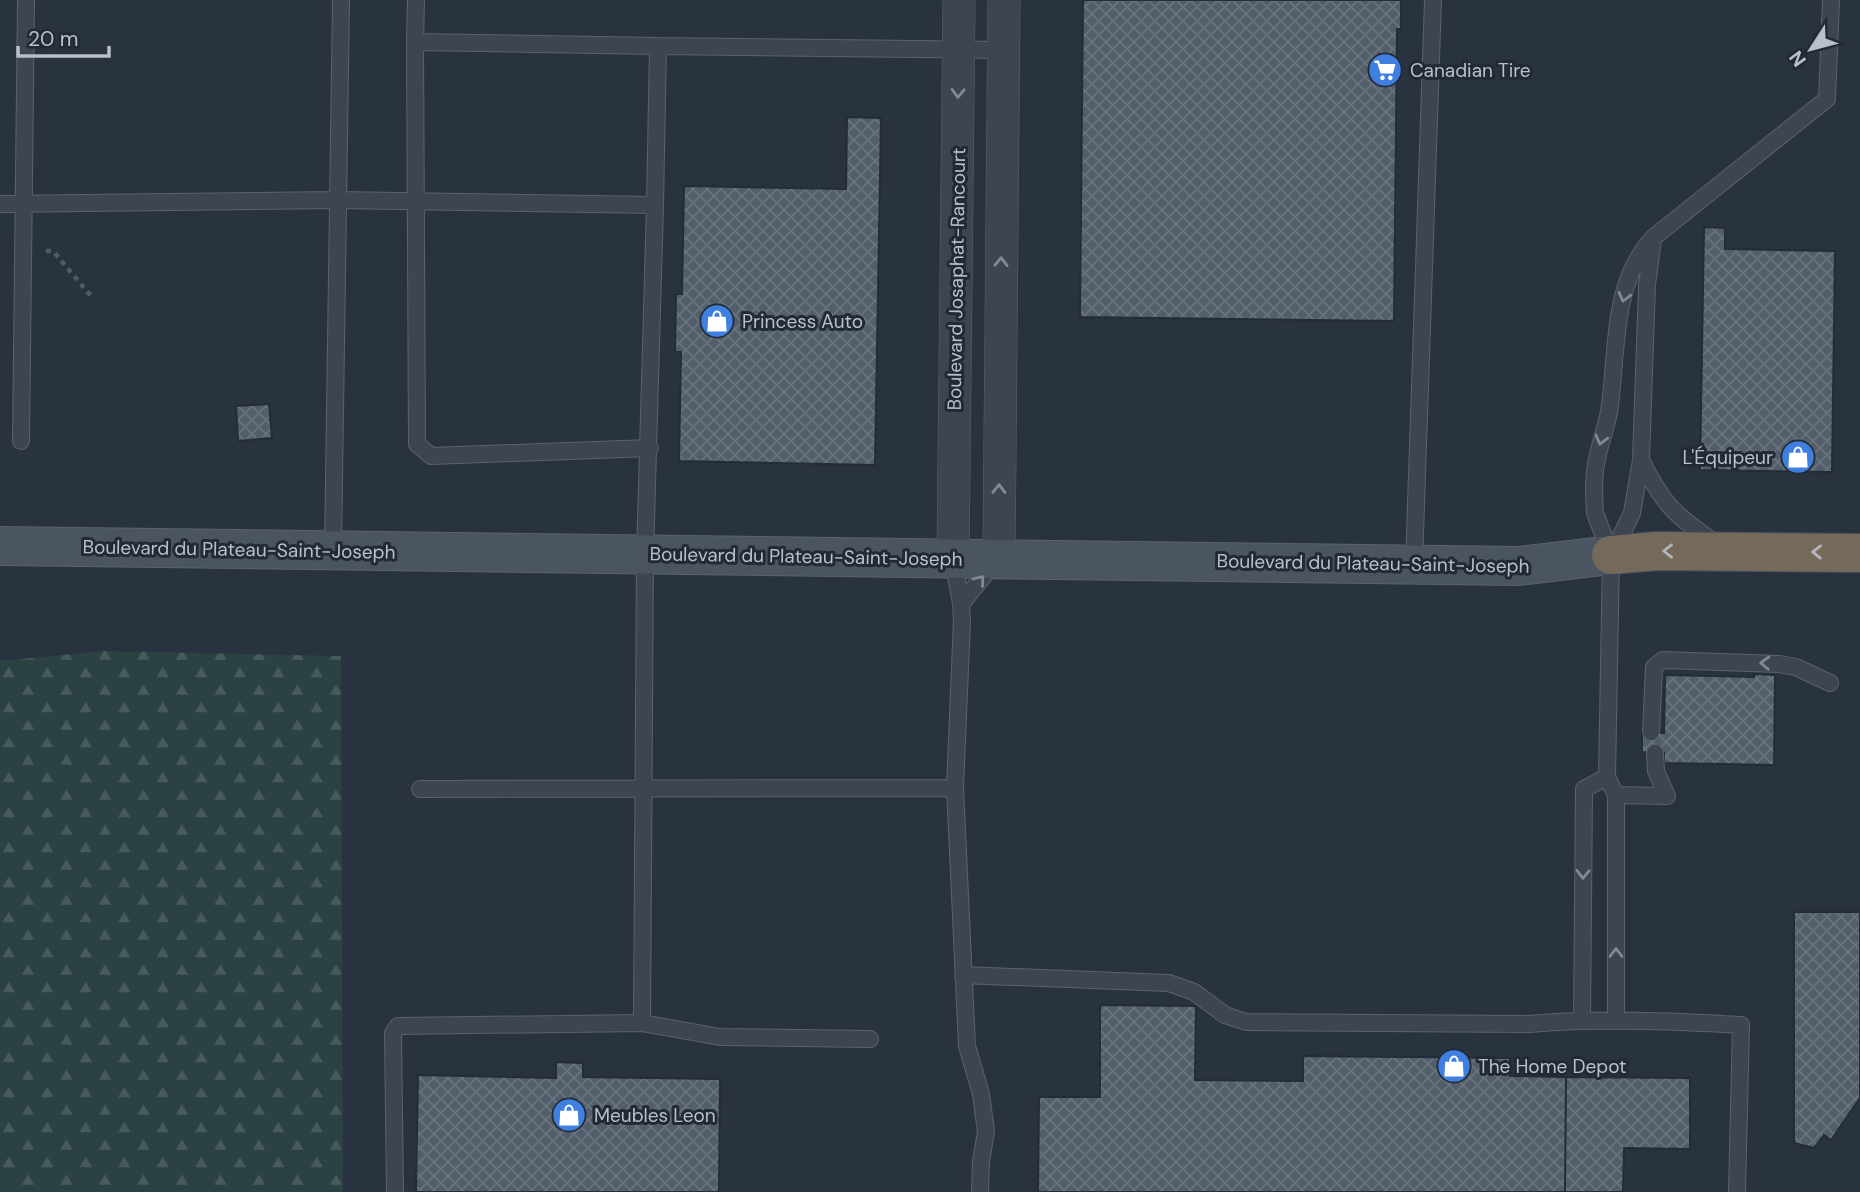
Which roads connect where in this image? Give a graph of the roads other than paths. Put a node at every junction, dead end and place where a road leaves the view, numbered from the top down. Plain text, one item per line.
1 (26, 0) edge
2 (341, 0) edge
3 (416, 0) edge
4 (959, 0) edge
5 (1004, 0) edge
6 (1433, 0) edge
7 (1831, 0) edge
8 (415, 42) junction
9 (658, 46) junction
10 (959, 50) junction
11 (1003, 50) junction
12 (337, 200) junction
13 (417, 201) junction
14 (0, 204) edge
15 (23, 204) junction
16 (655, 205) junction
17 (1654, 237) junction
18 (21, 440) dead end
19 (650, 448) junction
20 (1641, 460) junction
21 (0, 547) edge
22 (333, 550) junction
23 (1726, 551) junction
24 (1860, 553) edge
25 (645, 555) junction
26 (1611, 555) junction
27 (999, 557) junction
28 (953, 558) junction
29 (1414, 564) junction
30 (961, 604) junction
31 (1830, 683) dead end
32 (1651, 732) dead end
33 (1655, 753) dead end
34 (1607, 777) junction
35 (955, 788) junction
36 (420, 789) dead end
37 (644, 789) junction
38 (1616, 795) junction
39 (963, 975) junction
40 (1582, 1021) junction
41 (1616, 1021) junction
42 (642, 1023) junction
43 (870, 1039) dead end
44 (395, 1192) edge
45 (980, 1192) edge
46 (1737, 1192) edge

1 - 15 lane
2 - 12 lane
3 - 8 lane
4 - 10 street, Boulevard Josaphat-Rancourt
5 - 11 street
6 - 29 lane
7 - 17 lane
8 - 9 lane
8 - 13 lane
9 - 10 lane
9 - 16 lane
10 - 11 lane
10 -> 28 street, Boulevard Josaphat-Rancourt
27 -> 11 street
12 - 13 lane
12 - 15 lane
12 - 22 lane
13 - 16 lane
13 - 19 lane
14 - 15 lane
15 - 18 lane
16 - 19 lane
17 - 20 lane
17 -> 26 lane
19 - 25 lane
20 - 23 lane
20 - 26 lane
21 - 22 street, Boulevard du Plateau-Saint-Joseph
22 - 25 street, Boulevard du Plateau-Saint-Joseph
24 -> 23 highway
23 -> 26 highway
25 - 28 street, Boulevard du Plateau-Saint-Joseph
25 - 37 lane
26 - 29 street, Boulevard du Plateau-Saint-Joseph
26 - 34 lane
27 - 28 street, Boulevard du Plateau-Saint-Joseph
27 - 29 street, Boulevard du Plateau-Saint-Joseph
30 -> 27 lane
28 - 30 lane
30 - 35 lane
31 -> 32 lane
33 - 38 lane
34 - 38 lane
34 -> 40 lane
35 - 37 lane
35 - 39 lane
36 - 37 lane
37 - 42 lane
41 -> 38 lane
39 - 40 lane
39 - 45 lane
40 - 41 lane
41 - 46 lane
42 - 43 lane
42 - 44 lane

